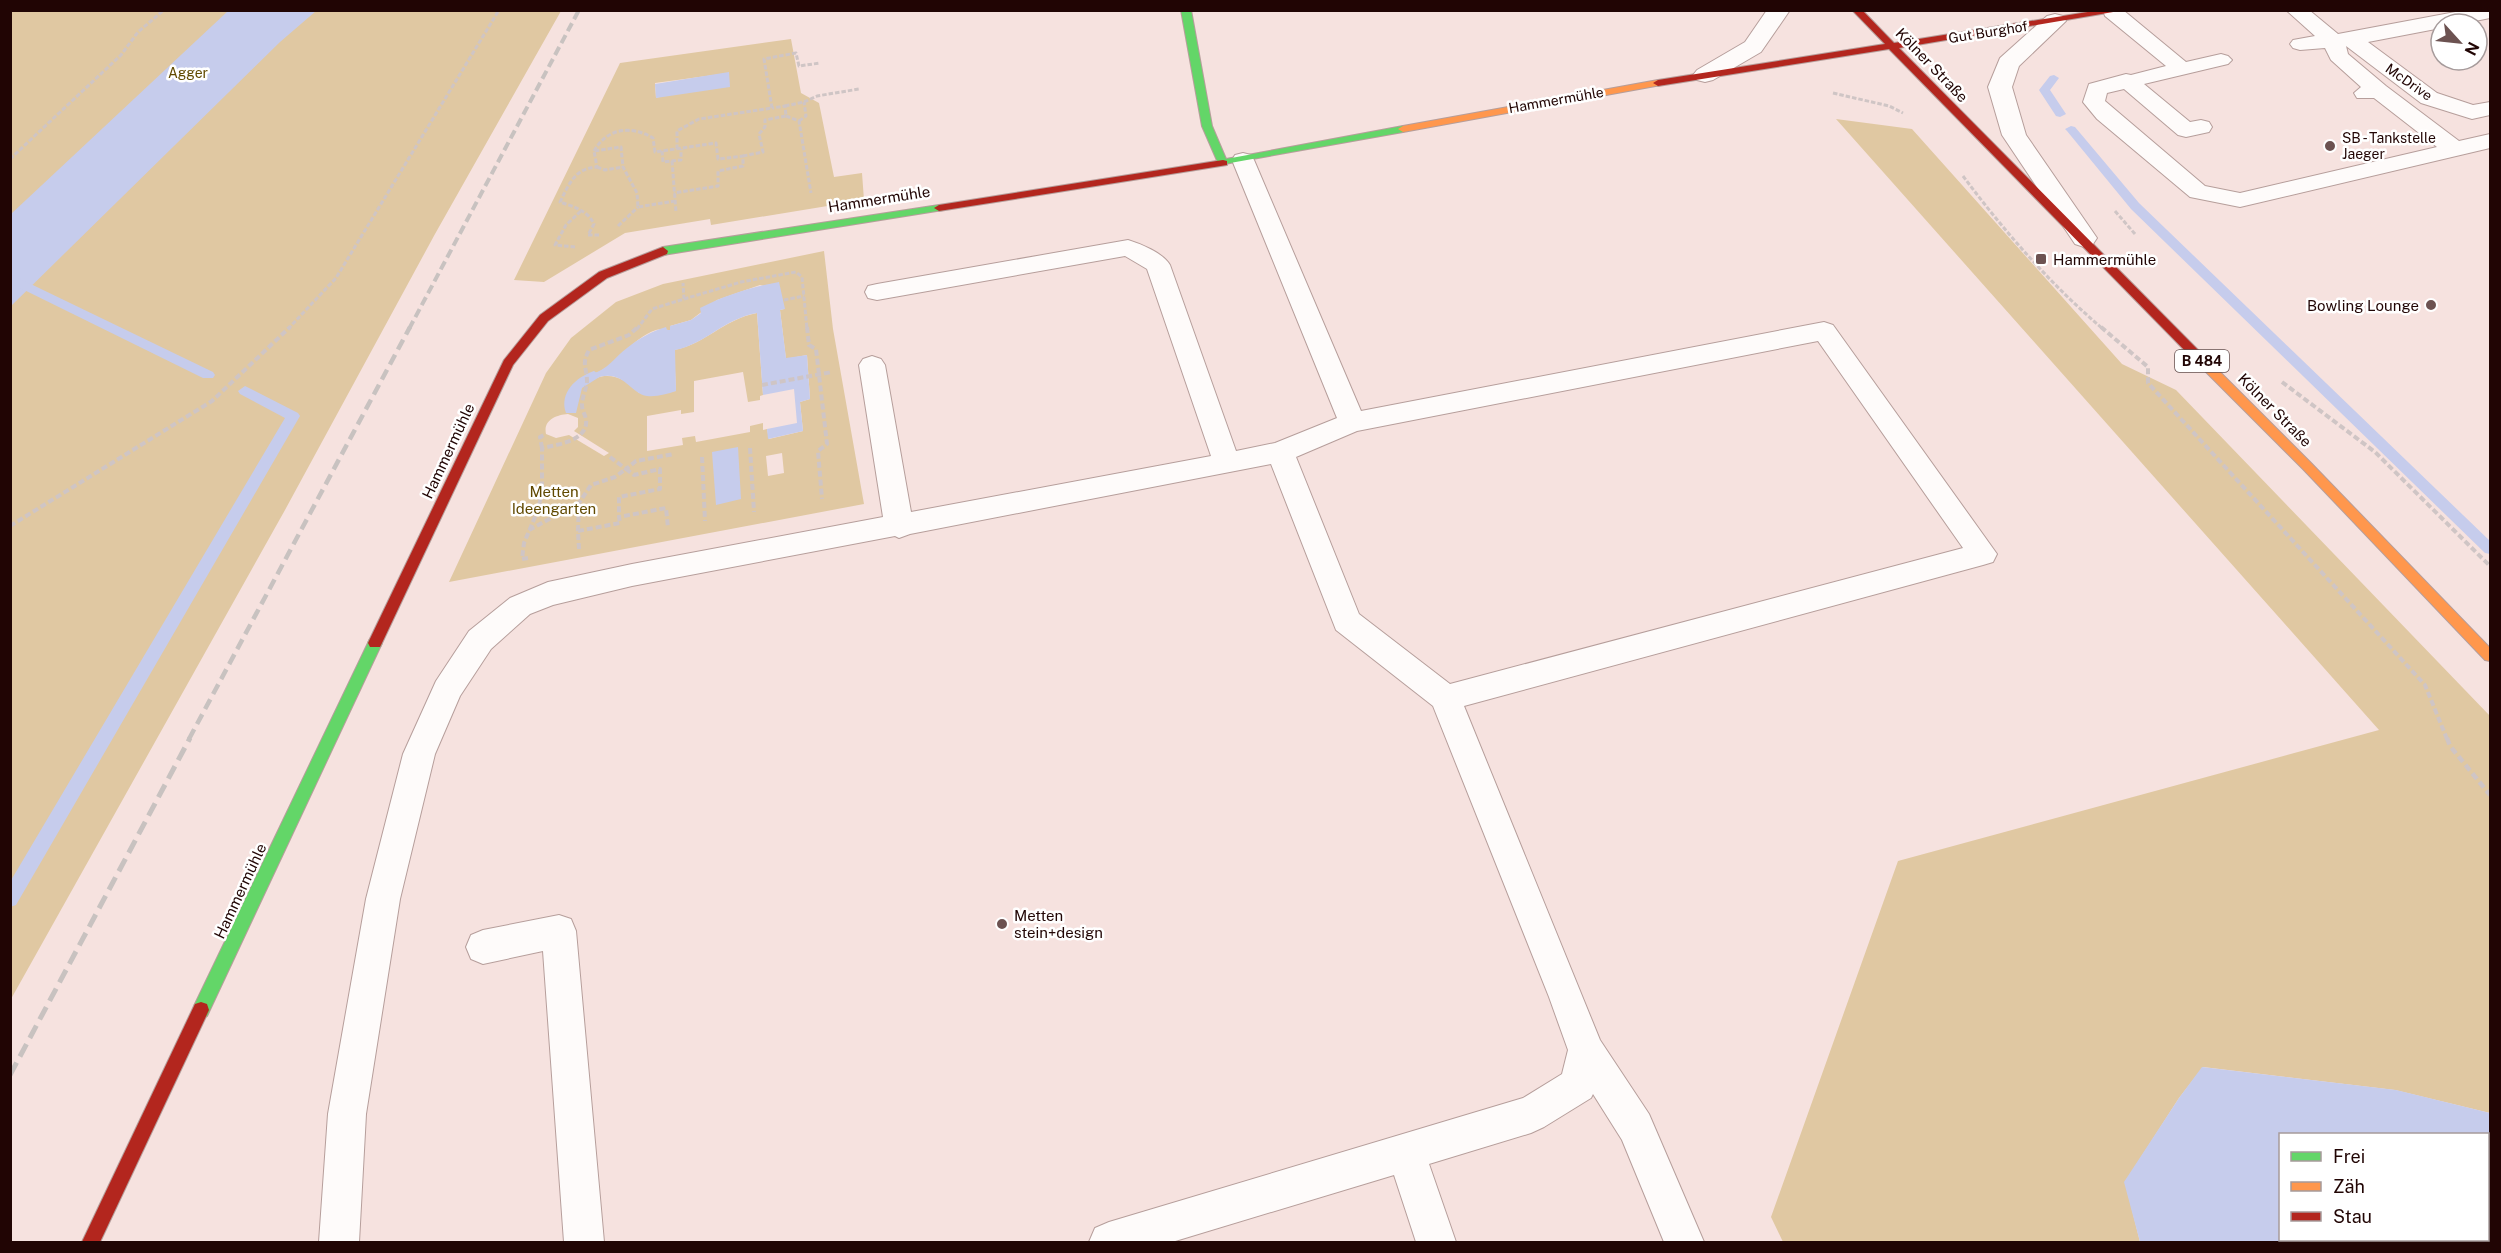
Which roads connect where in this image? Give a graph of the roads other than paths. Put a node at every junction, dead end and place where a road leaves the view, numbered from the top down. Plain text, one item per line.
1 (1186, 10) edge
2 (1779, 10) edge
3 (1856, 10) edge
4 (2296, 10) edge
5 (2116, 11) edge
6 (2490, 12) edge
7 (2055, 21) junction
8 (2349, 39) junction
9 (2300, 44) dead end
10 (1890, 46) junction
11 (2221, 60) dead end
12 (2182, 69) junction
13 (1705, 75) junction
14 (2126, 80) junction
15 (2490, 108) edge
16 (2201, 127) dead end
17 (2490, 141) edge
18 (2456, 150) junction
19 (1233, 162) junction
20 (2097, 257) junction
21 (877, 292) dead end
22 (872, 365) dead end
23 (1352, 422) junction
24 (1280, 452) junction
25 (1227, 463) junction
26 (899, 527) junction
27 (2490, 656) edge
28 (1445, 698) junction
29 (483, 947) dead end
30 (1586, 1050) junction
31 (1406, 1153) junction
32 (91, 1242) edge
33 (339, 1242) edge
34 (584, 1242) edge
35 (1109, 1242) edge
36 (1436, 1242) edge
37 (1684, 1242) edge

1 - 19 street
2 - 13 street
3 - 10 street, Kölner Straße / B 484
4 - 8 lane, McDrive
5 - 7 street, Gut Burghof
5 - 12 lane
6 - 8 lane
7 - 10 street, Gut Burghof
7 - 20 street
8 - 9 lane
8 - 15 lane, McDrive
8 - 18 lane
10 - 13 street, Hammermühle
10 - 20 street, Kölner Straße / B 484
11 - 12 lane
12 - 14 lane
13 - 19 street, Hammermühle
14 - 16 lane
14 - 18 lane
17 - 18 lane
19 - 23 lane
19 - 32 street, Hammermühle
20 - 27 street, Kölner Straße / B 484
21 - 25 lane
22 - 26 lane
23 - 24 lane
23 - 28 lane
24 - 25 lane
24 - 28 lane
25 - 26 lane
26 - 33 lane
28 - 30 lane
29 - 34 lane
30 - 31 lane
30 - 37 lane
31 - 35 lane
31 - 36 lane

